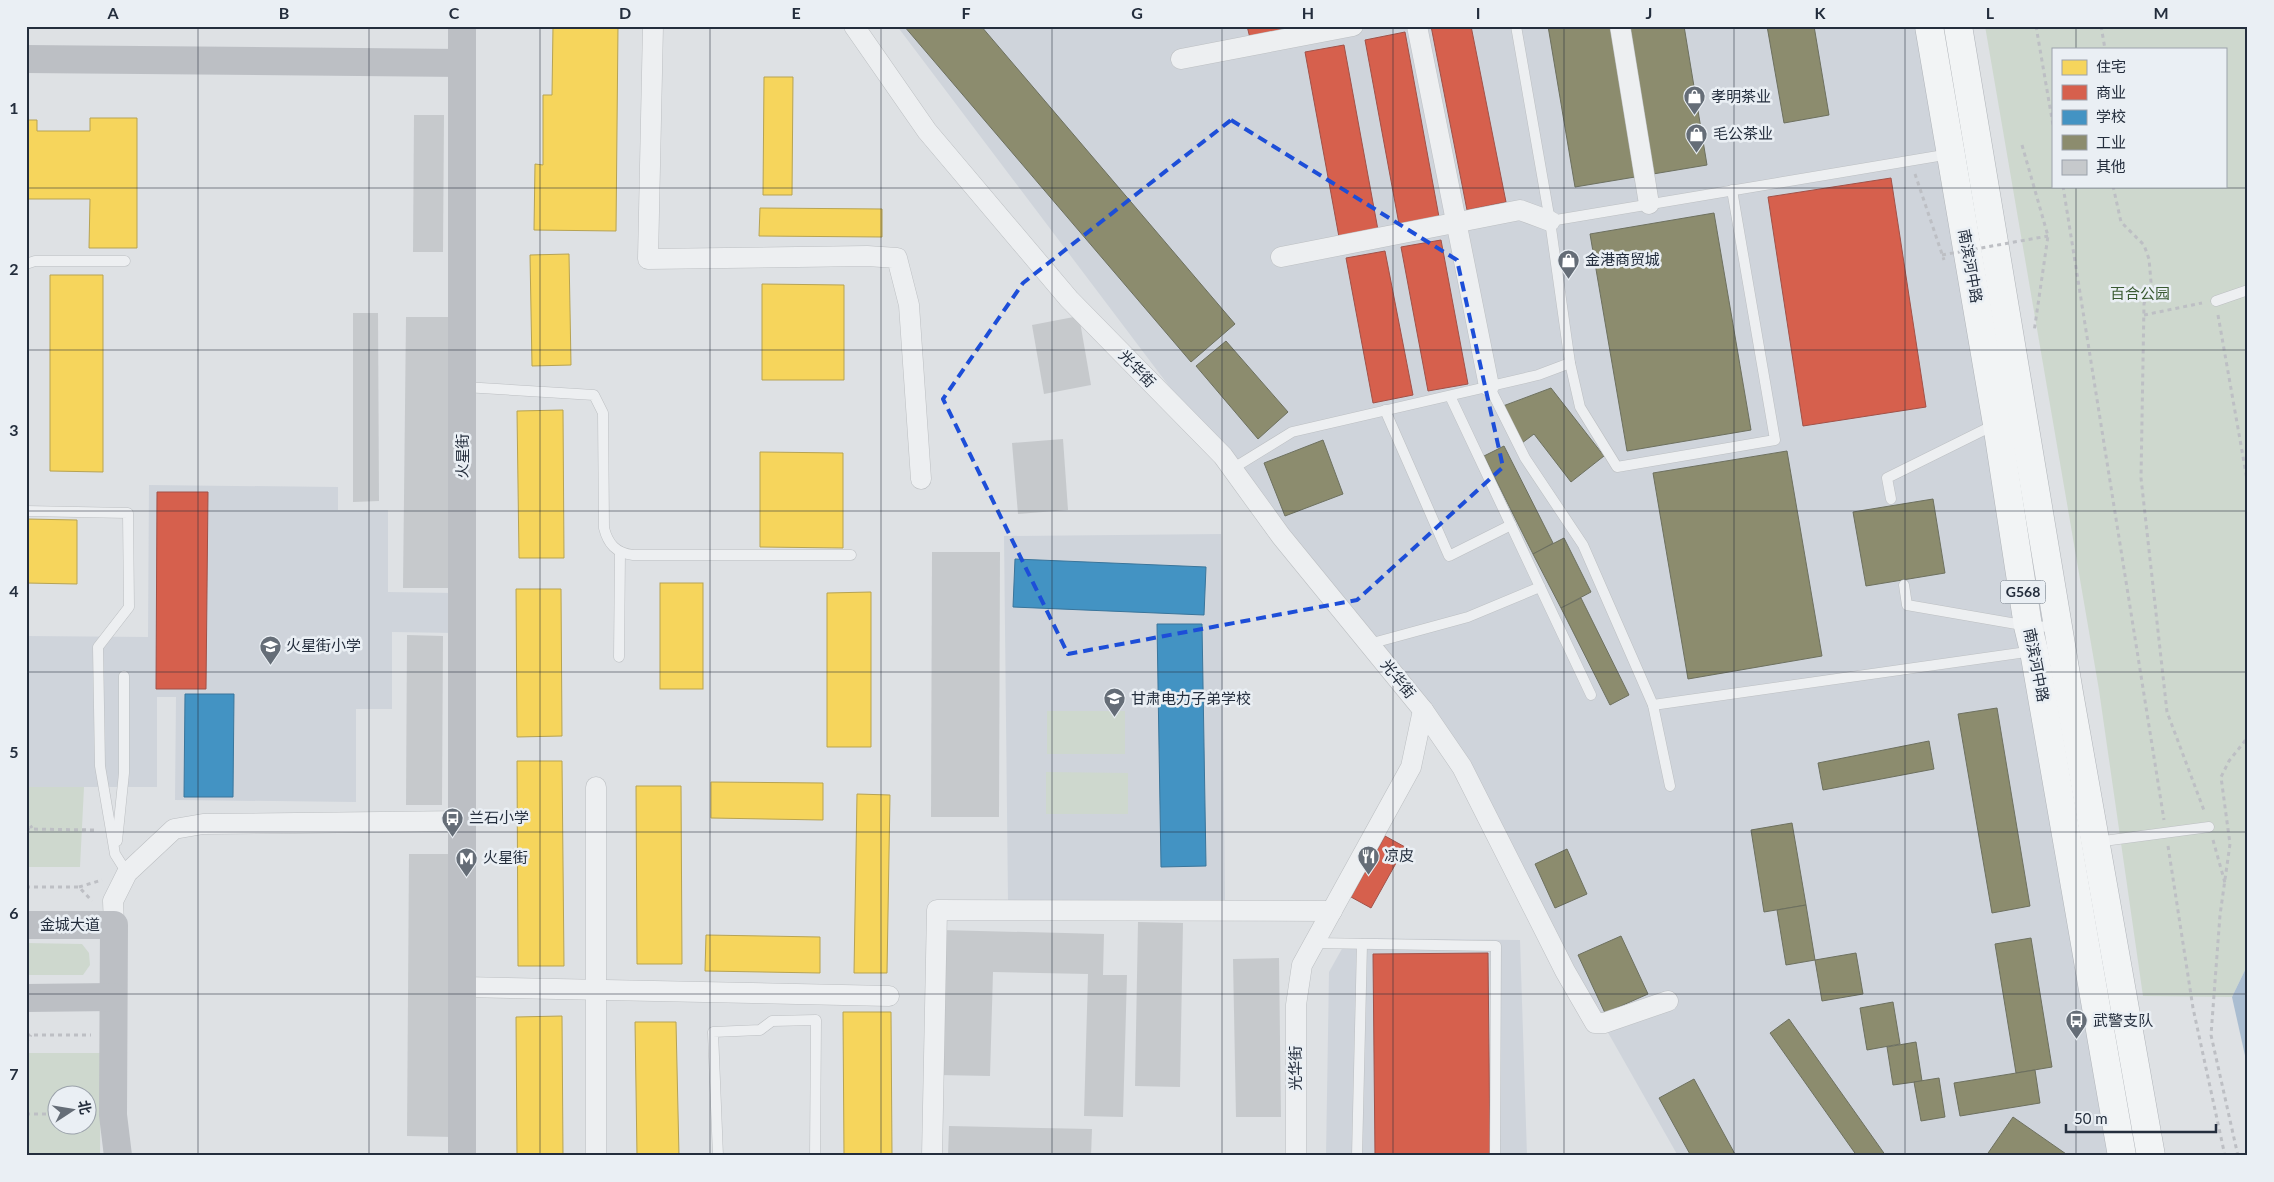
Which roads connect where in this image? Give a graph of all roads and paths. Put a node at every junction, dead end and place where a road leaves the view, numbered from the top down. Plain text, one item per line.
1 (462, 26) edge
2 (653, 26) edge
3 (854, 26) edge
4 (1353, 26) edge
5 (1417, 26) edge
6 (1516, 26) edge
7 (1620, 26) edge
8 (1929, 26) edge
9 (1958, 26) edge
10 (2036, 26) edge
11 (2101, 26) edge
12 (2105, 48) edge
13 (26, 59) edge
14 (1181, 59) dead end
15 (462, 63) junction
16 (2052, 119) edge
17 (2022, 145) dead end
18 (1951, 153) junction
19 (1910, 160) junction
20 (2063, 188) edge
21 (2113, 188) edge
22 (1732, 190) junction
23 (1649, 204) junction
24 (1550, 221) junction
25 (1456, 223) junction
26 (2048, 236) junction
27 (1281, 257) dead end
28 (125, 262) dead end
29 (26, 264) edge
30 (2248, 290) edge
31 (2216, 301) junction
32 (2144, 315) junction
33 (2032, 342) dead end
34 (1570, 363) junction
35 (1489, 386) junction
36 (463, 387) junction
37 (1450, 396) junction
38 (1385, 410) junction
39 (1997, 424) junction
40 (1232, 469) junction
41 (921, 479) dead end
42 (2248, 484) edge
43 (1890, 499) dead end
44 (26, 511) edge
45 (1511, 525) junction
46 (620, 552) junction
47 (851, 555) dead end
48 (1904, 585) dead end
49 (1540, 588) junction
50 (2059, 627) junction
51 (2031, 639) junction
52 (1369, 644) junction
53 (619, 657) dead end
54 (124, 676) dead end
55 (1591, 695) dead end
56 (1653, 705) junction
57 (1423, 710) junction
58 (2248, 737) edge
59 (596, 786) dead end
60 (1670, 786) dead end
61 (26, 819) edge
62 (464, 821) junction
63 (2209, 828) junction
64 (26, 829) edge
65 (32, 829) junction
66 (111, 830) junction
67 (2166, 832) junction
68 (2096, 842) junction
69 (115, 854) junction
70 (127, 873) junction
71 (2224, 883) junction
72 (26, 887) edge
73 (1332, 912) junction
74 (26, 925) edge
75 (114, 925) junction
76 (1314, 943) junction
77 (1362, 944) junction
78 (463, 987) junction
79 (596, 990) junction
80 (889, 996) dead end
81 (113, 997) junction
82 (26, 998) edge
83 (1668, 1001) dead end
84 (113, 1034) junction
85 (26, 1035) edge
86 (31, 1035) junction
87 (26, 1043) edge
88 (26, 1114) edge
89 (48, 1114) edge
90 (118, 1156) edge
91 (462, 1156) edge
92 (596, 1156) edge
93 (718, 1156) edge
94 (815, 1156) edge
95 (932, 1156) edge
96 (1296, 1156) edge
97 (1357, 1156) edge
98 (1495, 1156) edge
99 (2122, 1156) edge
100 (2151, 1156) edge
101 (2225, 1156) edge
102 (2238, 1156) edge

1 - 15 street, 火星街
2 - 41 street
3 - 40 street, 光华街
4 - 14 street
5 - 25 street
6 - 24 lane
7 - 23 street
8 - 18 highway, 南滨河中路 / G568
9 - 50 highway, 南滨河中路 / G568
10 - 16 path
11 - 12 path
13 - 15 street
15 - 36 street, 火星街
17 - 26 path
18 - 19 lane
18 - 39 highway, 南滨河中路 / G568
19 - 22 lane
19 - 26 path, bridge
20 - 67 path
21 - 32 path
22 - 23 lane
22 - 34 lane
23 - 24 lane
24 - 25 street
24 - 34 lane
25 - 27 street
25 - 35 street
26 - 33 path
28 - 29 lane
30 - 31 lane
31 - 32 path
31 - 42 path
32 - 63 path
34 - 35 lane
35 - 37 lane
35 - 56 lane
36 - 46 lane
36 - 62 street, 火星街
37 - 38 lane
37 - 45 lane
38 - 40 lane
38 - 45 lane
39 - 43 lane
39 - 51 highway, 南滨河中路 / G568
40 - 52 street, 光华街
44 - 66 lane
45 - 49 lane
46 - 47 lane
46 - 53 lane
48 - 51 lane
49 - 52 lane
49 - 55 lane
50 - 51 lane
50 - 68 highway, 南滨河中路 / G568
51 - 56 lane
51 - 99 highway, 南滨河中路 / G568
52 - 57 street, 光华街
54 - 69 lane
56 - 60 lane
57 - 73 street, 光华街
57 - 83 street, 光华街
58 - 71 path
59 - 79 street
61 - 65 path
62 - 70 street
62 - 78 street, 火星街
63 - 67 lane
63 - 71 path
64 - 65 path
65 - 66 path
66 - 69 lane
67 - 68 lane
67 - 101 path
68 - 100 highway, 南滨河中路 / G568
69 - 70 lane
70 - 75 street
71 - 102 path
72 - 75 path
73 - 76 street, 光华街
73 - 95 street
74 - 75 street, 金城大道
75 - 81 street
76 - 77 lane
76 - 96 street, 光华街
77 - 97 lane
77 - 98 lane
78 - 79 street
78 - 91 street, 火星街
79 - 80 street
79 - 92 street
81 - 82 street
81 - 84 street
84 - 86 path
84 - 90 street
85 - 86 path
86 - 87 path
88 - 89 path
93 - 94 lane

